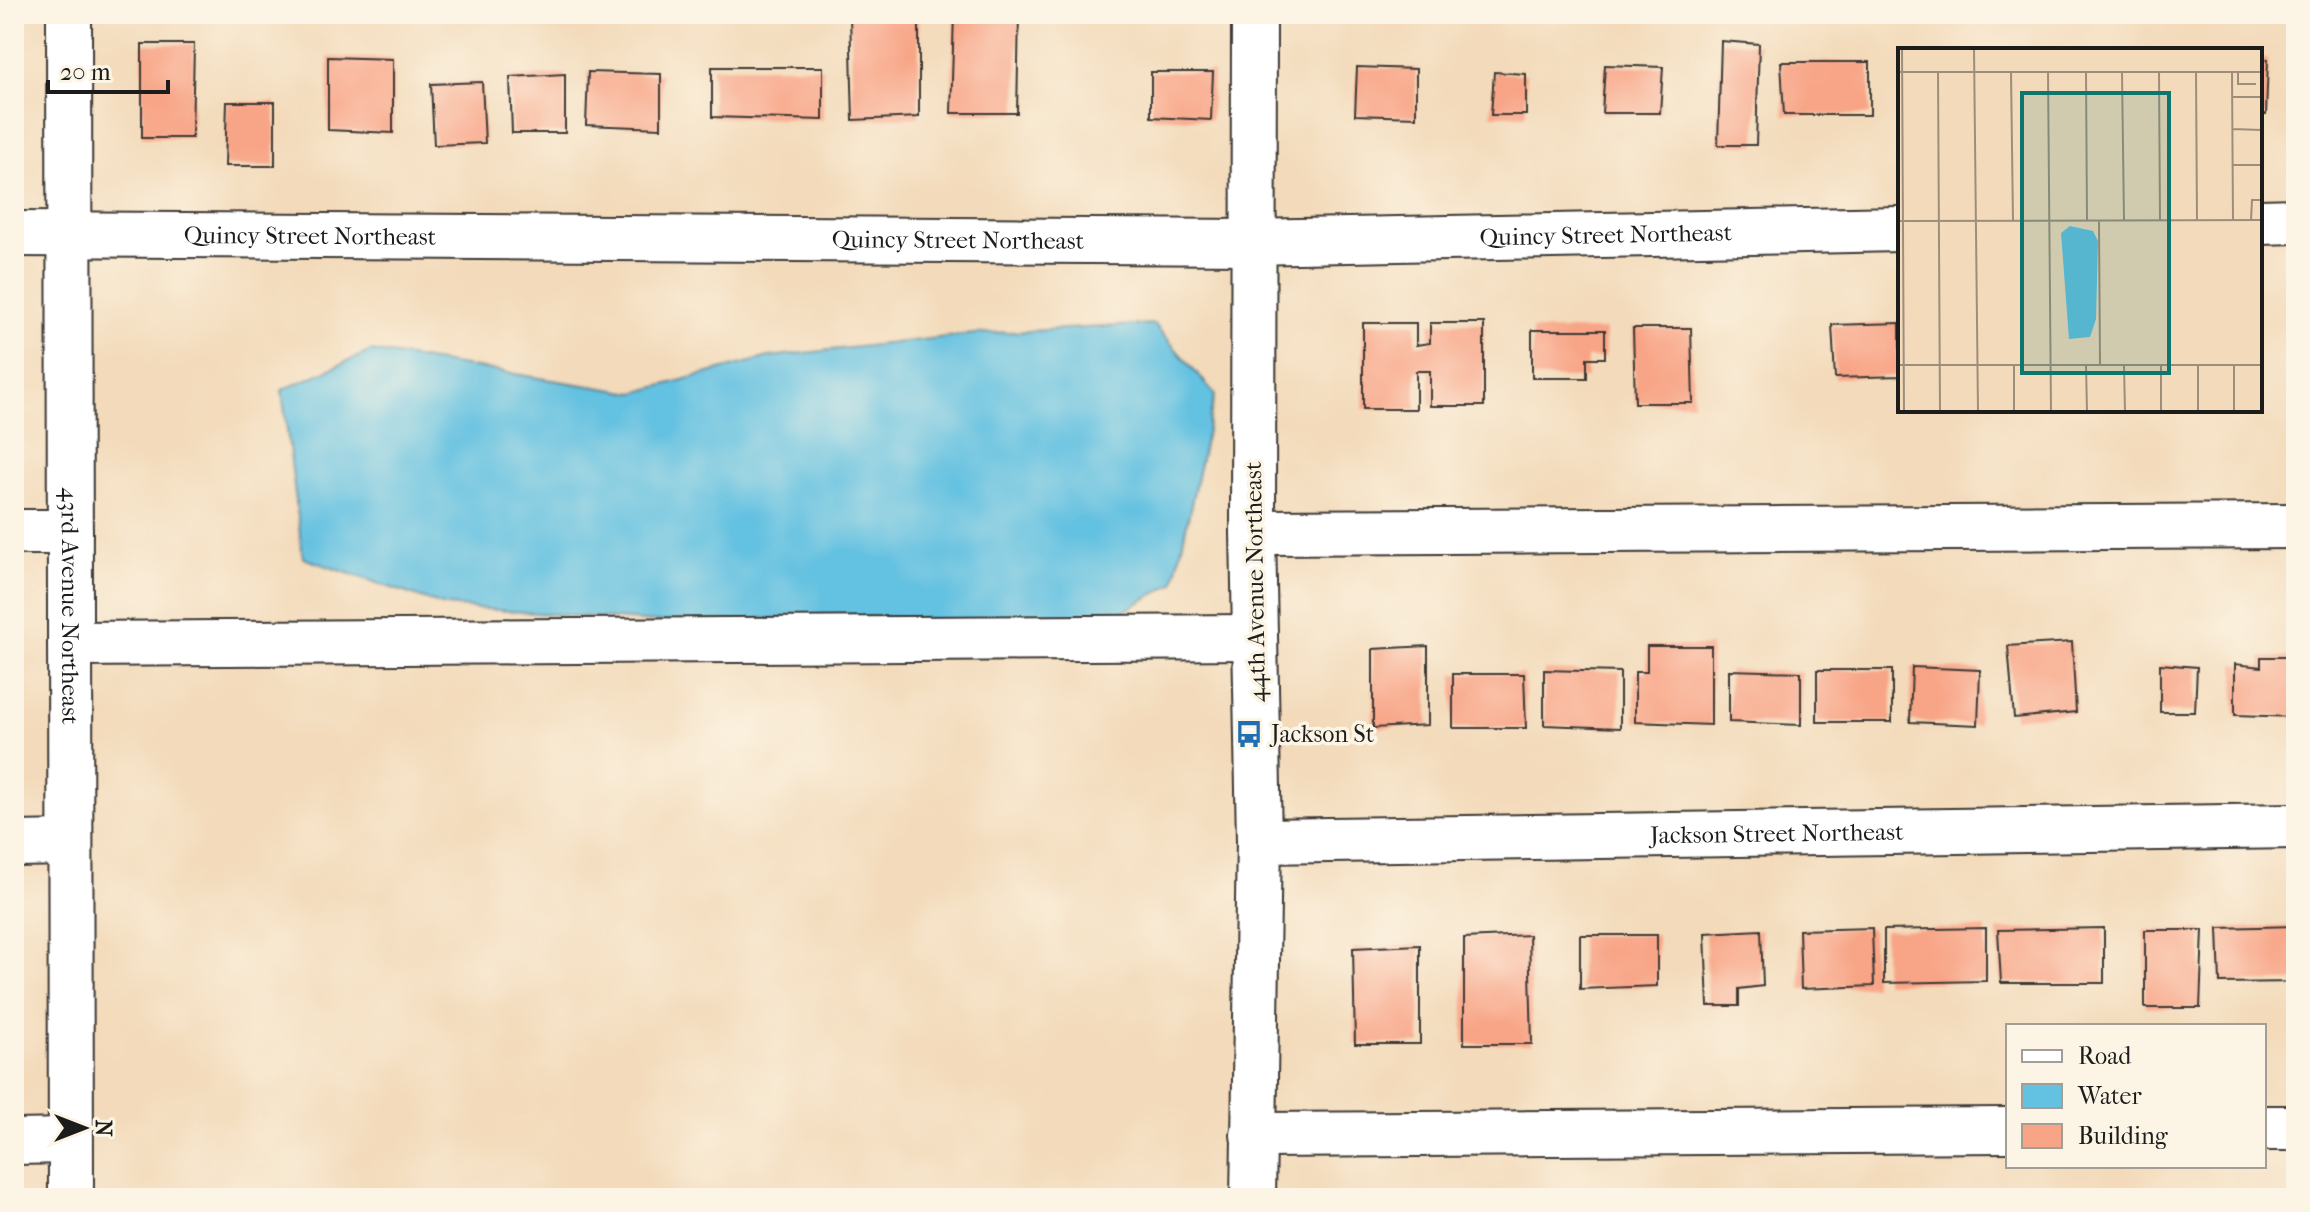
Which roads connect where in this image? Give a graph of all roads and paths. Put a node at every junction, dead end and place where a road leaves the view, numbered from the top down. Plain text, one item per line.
1 (69, 14) edge
2 (1254, 14) edge
3 (2296, 221) edge
4 (2262, 222) edge
5 (1898, 229) edge
6 (70, 233) junction
7 (14, 234) edge
8 (1253, 242) junction
9 (2296, 526) edge
10 (14, 532) edge
11 (70, 532) junction
12 (1253, 532) junction
13 (1255, 637) junction
14 (70, 644) junction
15 (2296, 826) edge
16 (1259, 841) junction
17 (70, 843) junction
18 (14, 844) edge
19 (2266, 1128) edge
20 (2296, 1128) edge
21 (2006, 1130) edge
22 (1253, 1135) junction
23 (70, 1141) junction
24 (14, 1142) edge
25 (71, 1198) edge
26 (1253, 1198) edge

1 - 6 street, 43rd Avenue Northeast
2 - 8 street, 44th Avenue Northeast
3 - 4 street
5 - 8 street, Quincy Street Northeast
6 - 7 street, Quincy Street Northeast
6 - 8 street, Quincy Street Northeast
6 - 11 street, 43rd Avenue Northeast
8 - 12 street, 44th Avenue Northeast
9 - 12 street
10 - 11 street
11 - 14 street, 43rd Avenue Northeast
12 - 13 street, 44th Avenue Northeast
13 - 14 street
13 - 16 street, 44th Avenue Northeast
14 - 17 street, 43rd Avenue Northeast
15 - 16 street, Jackson Street Northeast
16 - 22 street, 44th Avenue Northeast
17 - 18 street
17 - 23 street, 43rd Avenue Northeast
19 - 20 street
21 - 22 street
22 - 26 street, 44th Avenue Northeast
23 - 24 street
23 - 25 street, 43rd Avenue Northeast

